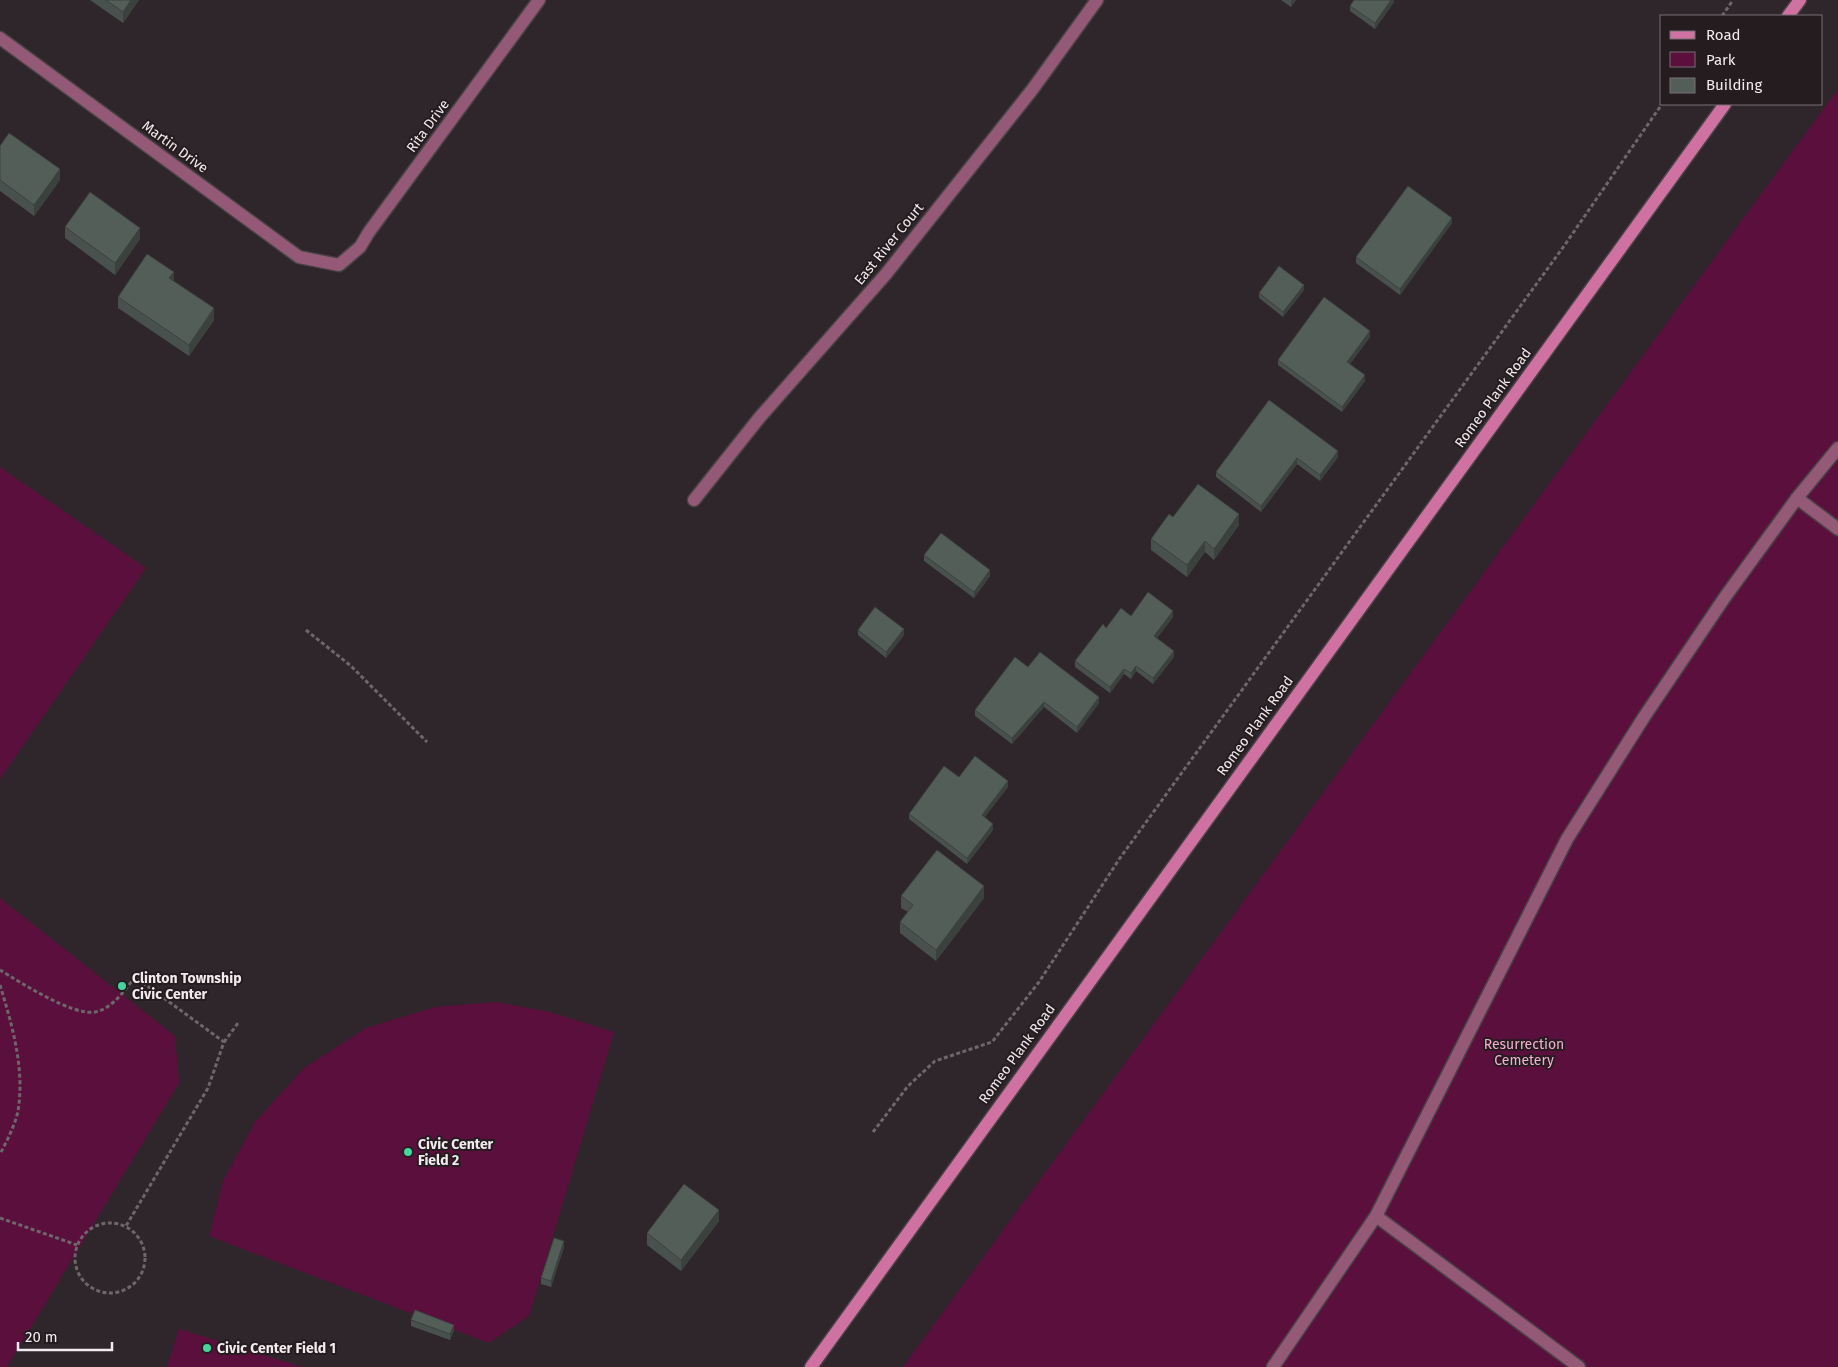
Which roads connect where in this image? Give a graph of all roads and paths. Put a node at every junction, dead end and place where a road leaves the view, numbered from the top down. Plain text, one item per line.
1 (539, 0) edge
2 (1097, 0) edge
3 (1733, 0) edge
4 (1800, 0) edge
5 (1723, 15) edge
6 (1789, 15) edge
7 (0, 38) edge
8 (1661, 105) edge
9 (1724, 105) edge
10 (339, 265) joint
11 (1838, 448) edge
12 (1797, 498) junction
13 (694, 500) dead end
14 (1838, 529) edge
15 (306, 630) dead end
16 (427, 742) dead end
17 (0, 970) edge
18 (0, 985) edge
19 (238, 1023) dead end
20 (224, 1043) junction
21 (873, 1132) dead end
22 (0, 1154) edge
23 (1376, 1216) junction
24 (0, 1218) edge
25 (126, 1226) junction
26 (77, 1245) junction
27 (810, 1367) edge
28 (1273, 1367) edge
29 (1579, 1367) edge

1 - 10 street, Rita Drive
2 - 13 street, East River Court
3 - 5 path
4 - 6 street
7 - 10 street, Martin Drive
8 - 21 path
9 - 27 street, Romeo Plank Road
11 - 12 street
12 - 14 street
12 - 23 street
15 - 16 path
17 - 20 path
18 - 22 path
19 - 20 path
20 - 25 path
23 - 28 street
23 - 29 street
24 - 26 path
25 - 26 path
25 - 26 path

